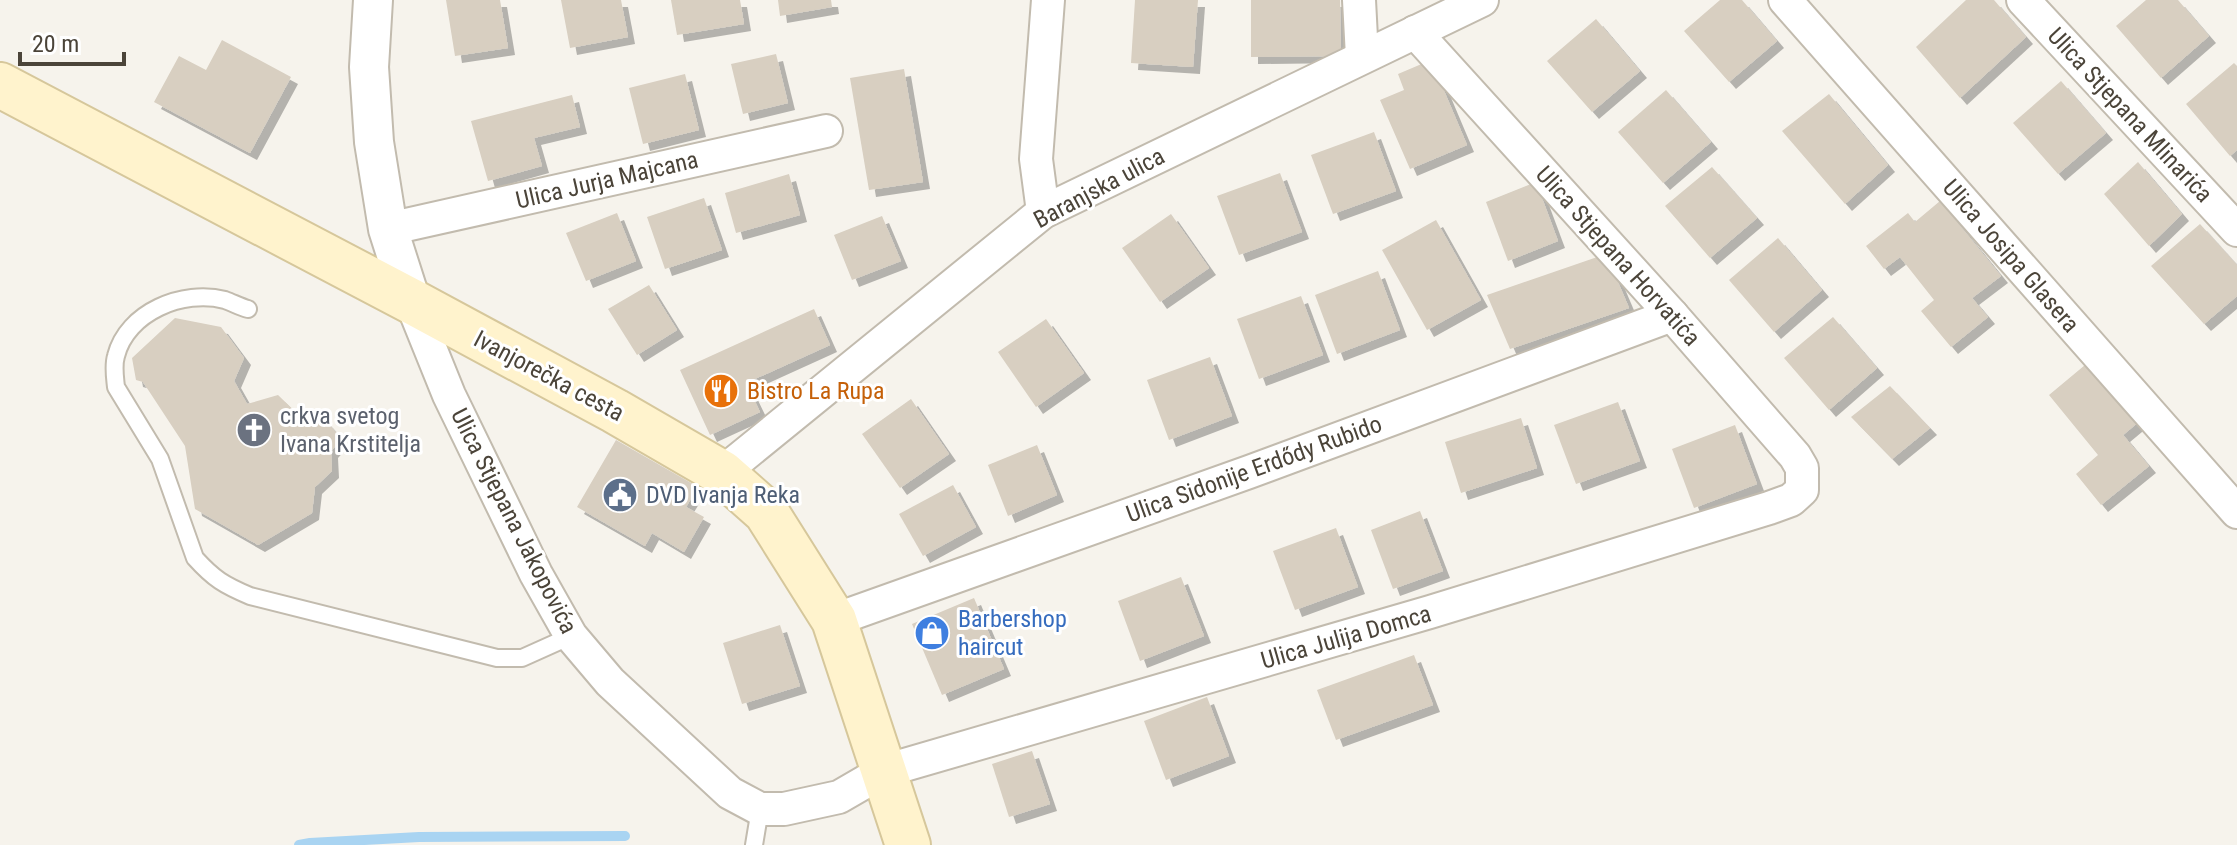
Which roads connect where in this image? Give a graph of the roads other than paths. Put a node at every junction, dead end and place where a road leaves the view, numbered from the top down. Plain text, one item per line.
1 (373, 0) edge
2 (1048, 0) edge
3 (1359, 0) edge
4 (1482, 0) edge
5 (1785, 0) edge
6 (2023, 0) edge
7 (1415, 32) junction
8 (1362, 57) junction
9 (0, 85) edge
10 (826, 131) dead end
11 (1043, 212) junction
12 (388, 229) junction
13 (2237, 230) edge
14 (411, 301) junction
15 (248, 309) dead end
16 (1672, 315) junction
17 (722, 473) junction
18 (1802, 490) joint
19 (2237, 512) edge
20 (834, 620) junction
21 (571, 636) junction
22 (884, 771) junction
23 (760, 809) junction
24 (754, 845) edge
25 (908, 845) edge

1 - 12 street
2 - 11 street
3 - 8 street
4 - 7 street, Baranjska ulica
5 - 19 street, Ulica Josipa Glasera
6 - 13 street, Ulica Stjepana Mlinarića
7 - 8 street, Baranjska ulica
7 - 16 street, Ulica Stjepana Horvatića
8 - 11 street, Baranjska ulica
9 - 14 main road, Ivanjorečka cesta
10 - 12 street, Ulica Jurja Majcana
11 - 17 street, Baranjska ulica
12 - 14 street
14 - 17 main road, Ivanjorečka cesta
14 - 21 street, Ulica Stjepana Jakopovića
15 - 21 lane
16 - 18 street, Ulica Stjepana Horvatića
16 - 20 street, Ulica Sidonije Erdődy Rubido
17 - 20 main road, Ivanjorečka cesta
18 - 22 street, Ulica Julija Domca
20 - 22 main road, Ivanjorečka cesta
21 - 23 street, Ulica Stjepana Jakopovića
22 - 23 street, Ulica Julija Domca
22 - 25 main road, Ivanjorečka cesta
23 - 24 lane

